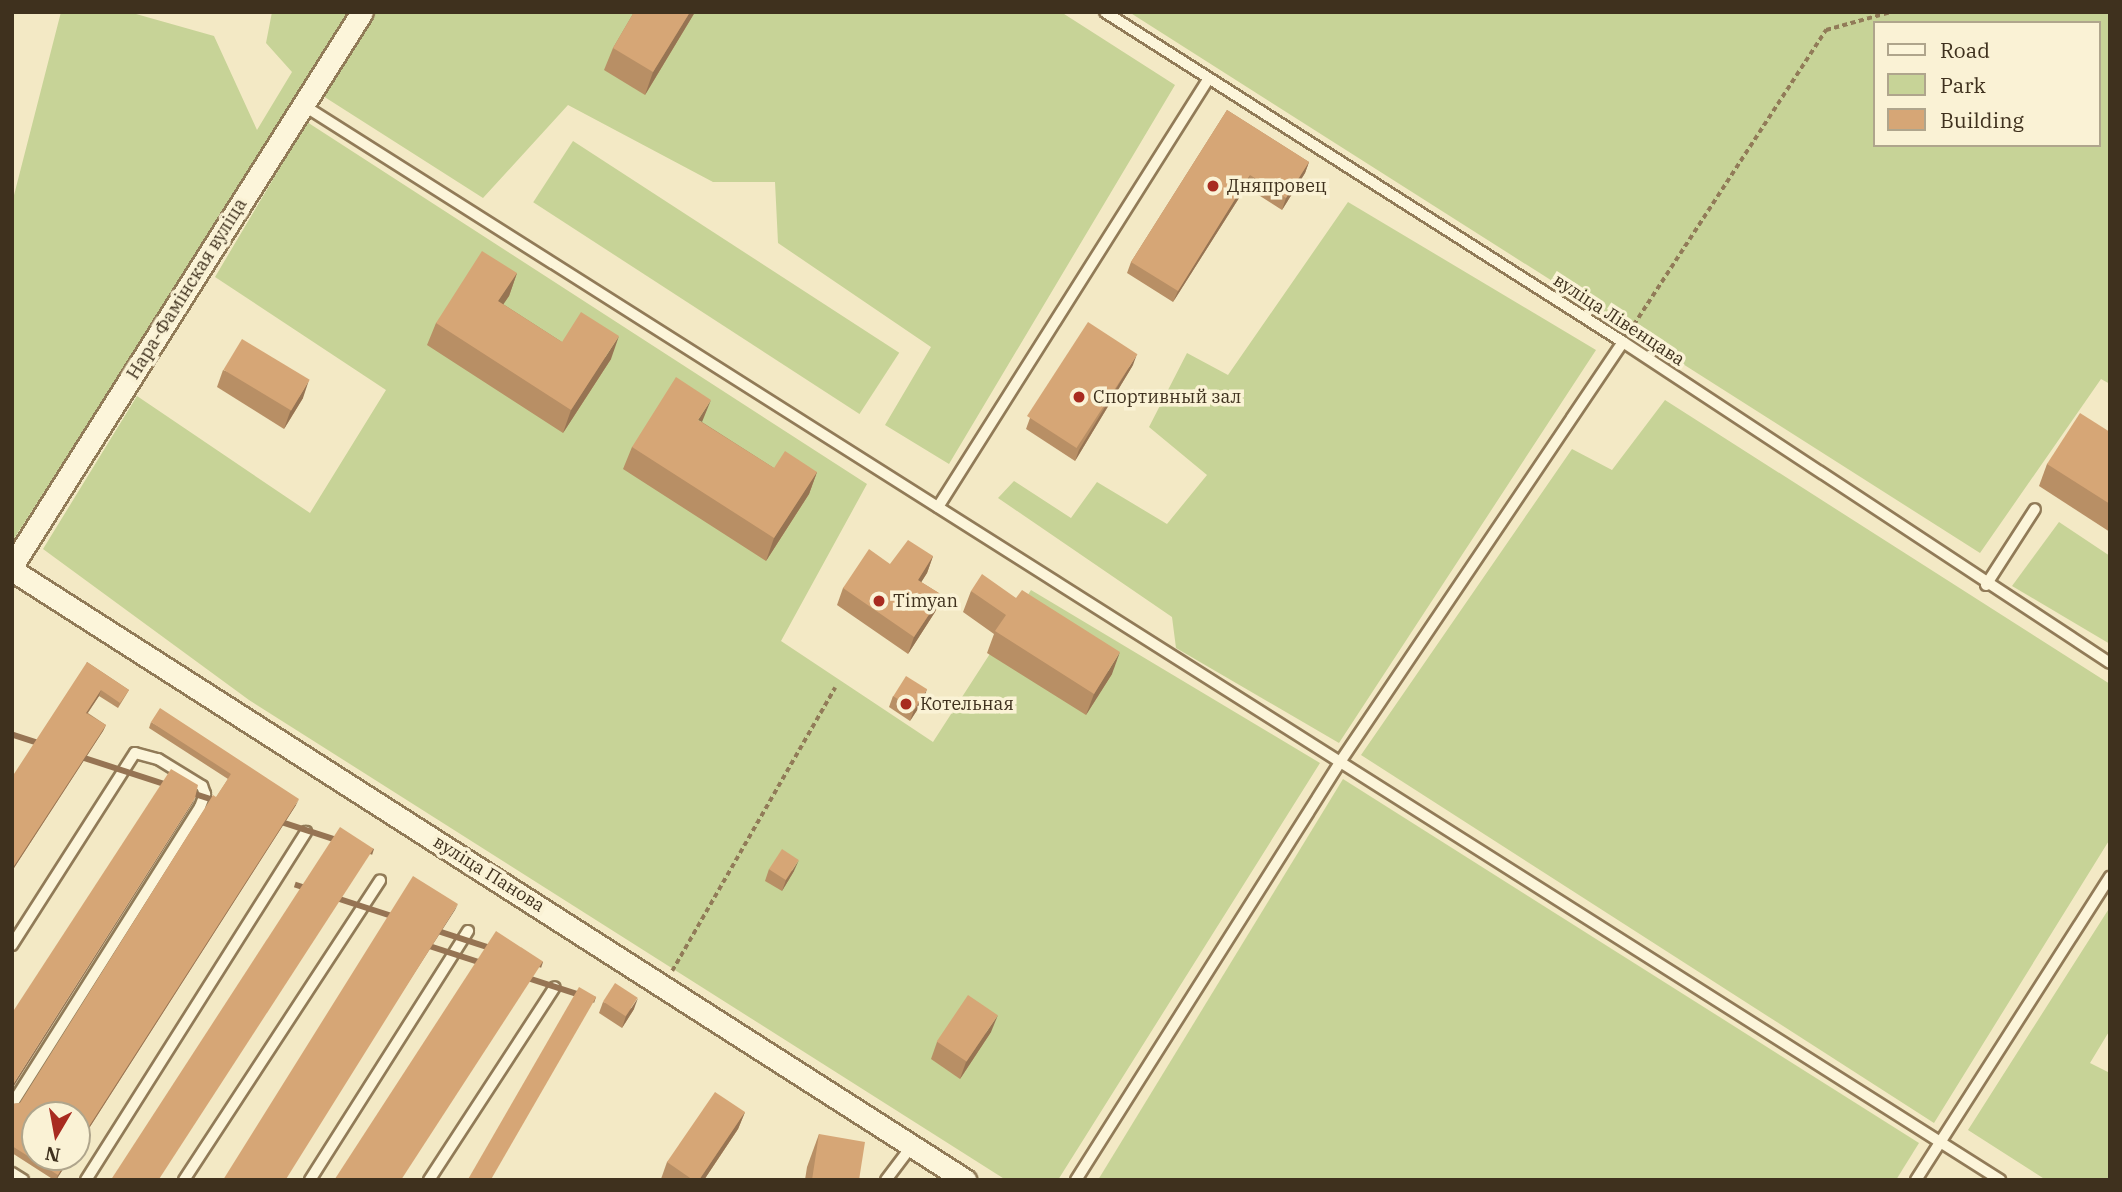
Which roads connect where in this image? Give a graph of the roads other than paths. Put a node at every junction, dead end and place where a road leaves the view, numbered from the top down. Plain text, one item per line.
1 (362, 12) edge
2 (1105, 12) edge
3 (1209, 78) junction
4 (303, 104) junction
5 (1623, 342) junction
6 (938, 507) junction
7 (2035, 509) dead end
8 (12, 568) edge
9 (1986, 585) junction
10 (2110, 663) edge
11 (1340, 762) junction
12 (306, 832) dead end
13 (2110, 877) edge
14 (380, 881) dead end
15 (468, 931) dead end
16 (12, 945) edge
17 (555, 987) dead end
18 (12, 1104) edge
19 (1941, 1142) junction
20 (911, 1147) junction
21 (12, 1173) edge
22 (23, 1180) edge
23 (86, 1180) edge
24 (184, 1180) edge
25 (310, 1180) edge
26 (429, 1180) edge
27 (886, 1180) edge
28 (965, 1180) edge
29 (1076, 1180) edge
30 (1916, 1180) edge
31 (2000, 1180) edge

1 - 4 street, Нара-Фамінская вуліца
2 - 3 lane, вуліца Лівенцава
3 - 5 lane, вуліца Лівенцава
3 - 6 lane
4 - 6 lane
4 - 8 street, Нара-Фамінская вуліца
5 - 9 lane, вуліца Лівенцава
5 - 11 lane
6 - 11 lane
7 - 9 lane
8 - 20 street, вуліца Панова
9 - 10 lane, вуліца Лівенцава
11 - 19 lane
11 - 29 lane
12 - 23 lane
13 - 19 lane
14 - 24 lane
15 - 25 lane
16 - 18 lane
17 - 26 lane
19 - 30 lane
19 - 31 lane
20 - 27 lane
20 - 28 street, вуліца Панова
21 - 22 lane

